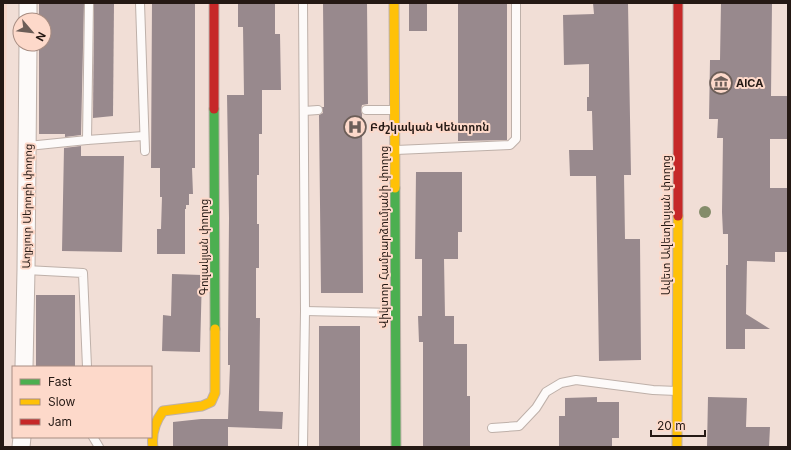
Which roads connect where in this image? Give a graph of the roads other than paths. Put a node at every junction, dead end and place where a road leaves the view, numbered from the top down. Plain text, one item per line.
1 (89, 3) edge
2 (140, 3) edge
3 (214, 3) edge
4 (303, 3) edge
5 (394, 3) edge
6 (516, 3) edge
7 (678, 3) edge
8 (28, 52) edge
9 (318, 110) dead end
10 (366, 110) dead end
11 (395, 110) junction
12 (304, 111) junction
13 (144, 136) junction
14 (87, 140) junction
15 (28, 146) junction
16 (395, 150) junction
17 (145, 151) dead end
18 (26, 270) junction
19 (305, 312) junction
20 (396, 313) junction
21 (24, 366) edge
22 (87, 366) edge
23 (678, 391) junction
24 (492, 428) dead end
25 (152, 436) edge
26 (94, 438) edge
27 (99, 447) edge
28 (303, 447) edge
29 (396, 447) edge
30 (677, 447) edge

1 - 14 lane
2 - 13 lane
3 - 25 street, Գուլակյան փողոց
4 - 12 lane
5 - 11 street, Վիկտոր Համբարձումյանի փողոց
6 - 16 lane
7 - 23 street, Ավետ Ավետիսյան փողոց
8 - 15 street, Աղբյուր Սերոբի փողոց
9 - 12 lane
10 - 11 lane
11 - 16 street, Վիկտոր Համբարձումյանի փողոց
12 - 19 lane
13 - 14 lane
13 - 17 lane
14 - 15 lane
15 - 18 street, Աղբյուր Սերոբի փողոց
16 - 20 street, Վիկտոր Համբարձումյանի փողոց
18 - 21 street, Աղբյուր Սերոբի փողոց
18 - 22 lane
19 - 20 lane
19 - 28 lane
20 - 29 street, Վիկտոր Համբարձումյանի փողոց
23 - 24 lane
23 - 30 street, Ավետ Ավետիսյան փողոց
26 - 27 lane

